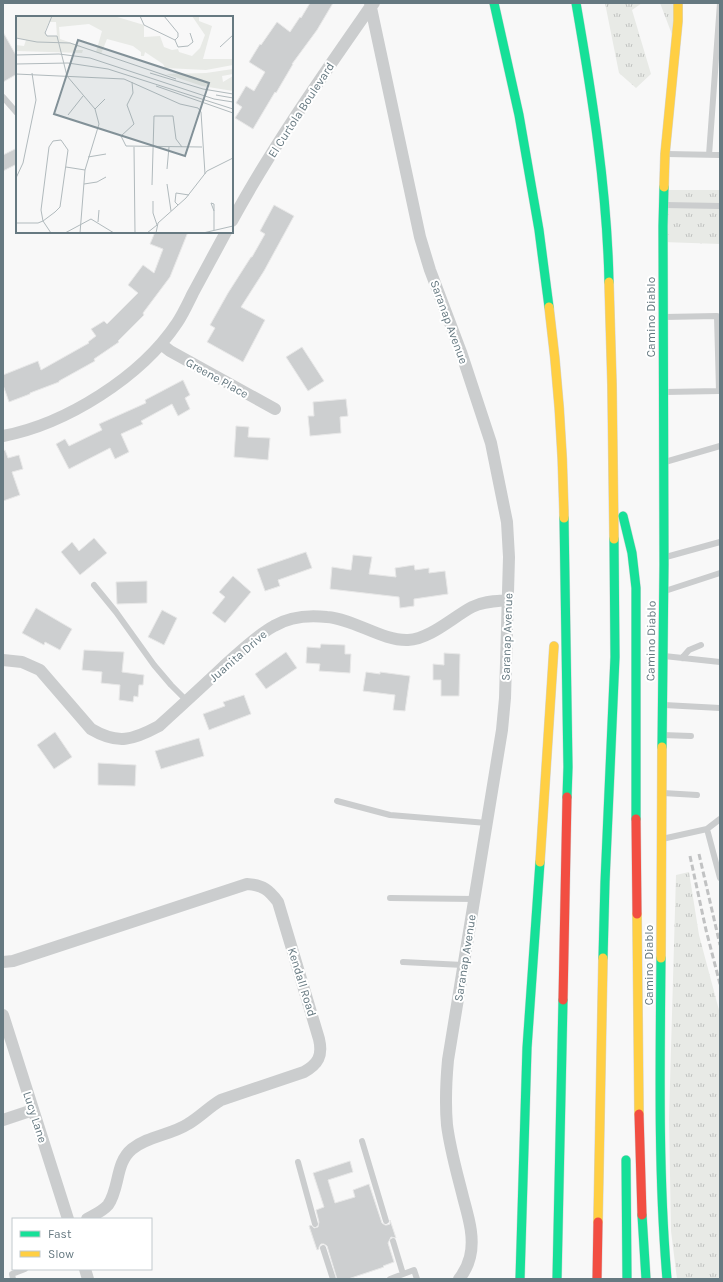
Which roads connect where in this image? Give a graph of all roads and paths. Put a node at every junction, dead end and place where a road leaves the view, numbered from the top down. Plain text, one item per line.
1 (494, 3) edge
2 (576, 3) edge
3 (678, 3) edge
4 (720, 3) edge
5 (372, 4) edge
6 (3, 97) edge
7 (16, 112) edge
8 (665, 154) junction
9 (709, 155) junction
10 (720, 155) edge
11 (664, 205) junction
12 (720, 206) edge
13 (235, 208) edge
14 (225, 233) edge
15 (664, 317) junction
16 (161, 344) junction
17 (664, 392) junction
18 (275, 409) dead end
19 (3, 436) edge
20 (720, 446) edge
21 (664, 462) junction
22 (614, 473) junction
23 (565, 519) junction
24 (720, 542) edge
25 (664, 558) junction
26 (720, 574) edge
27 (94, 585) dead end
28 (663, 592) junction
29 (508, 600) junction
30 (557, 616) dead end
31 (555, 638) dead end
32 (701, 645) dead end
33 (662, 656) junction
34 (615, 657) junction
35 (682, 658) junction
36 (3, 660) edge
37 (720, 662) edge
38 (622, 699) dead end
39 (187, 701) junction
40 (662, 705) junction
41 (720, 708) edge
42 (662, 735) junction
43 (691, 736) dead end
44 (662, 793) junction
45 (697, 796) dead end
46 (337, 801) dead end
47 (720, 819) edge
48 (487, 823) junction
49 (707, 829) junction
50 (661, 839) junction
51 (720, 878) edge
52 (390, 898) dead end
53 (474, 899) junction
54 (3, 962) edge
55 (402, 962) dead end
56 (463, 965) junction
57 (3, 1015) edge
58 (33, 1110) junction
59 (3, 1120) edge
60 (362, 1141) dead end
61 (626, 1152) dead end
62 (298, 1162) dead end
63 (68, 1218) edge
64 (89, 1218) edge
65 (386, 1221) dead end
66 (315, 1224) dead end
67 (393, 1241) dead end
68 (323, 1248) dead end
69 (22, 1270) edge
70 (403, 1274) junction
71 (13, 1279) edge
72 (332, 1279) edge
73 (390, 1279) edge
74 (417, 1279) edge
75 (459, 1279) edge
76 (520, 1279) edge
77 (557, 1279) edge
78 (597, 1279) edge
79 (628, 1279) edge
80 (646, 1279) edge
81 (668, 1279) edge

1 - 23 main road
2 - 22 main road
3 - 8 main road, Camino Diablo
4 - 9 lane
5 - 13 street, El Curtola Boulevard
5 - 29 street, Saranap Avenue
6 - 7 lane
8 - 9 lane
8 - 11 main road, Camino Diablo
9 - 10 lane
11 - 12 lane
11 - 15 main road, Camino Diablo
14 - 16 street
15 - 17 main road, Camino Diablo
15 - 17 lane
16 - 18 street, Greene Place
16 - 19 street
17 - 21 main road, Camino Diablo
20 - 21 lane
21 - 25 main road, Camino Diablo
22 - 34 main road
22 - 80 main road
23 - 30 main road
23 - 77 main road
24 - 25 lane
25 - 28 main road, Camino Diablo
26 - 28 lane
27 - 39 lane
28 - 33 main road, Camino Diablo
29 - 39 street, Juanita Drive
29 - 48 street, Saranap Avenue
31 - 76 main road
32 - 35 lane
33 - 35 lane
33 - 40 main road, Camino Diablo
34 - 38 main road
34 - 78 main road
35 - 37 lane
36 - 39 street, Juanita Drive
40 - 41 lane
40 - 42 main road, Camino Diablo
42 - 43 lane
42 - 44 main road, Camino Diablo
44 - 45 lane
44 - 50 main road, Camino Diablo
46 - 48 lane
47 - 49 lane
48 - 53 street, Saranap Avenue
49 - 50 lane
49 - 51 lane
50 - 81 main road, Camino Diablo
52 - 53 lane
53 - 56 street, Saranap Avenue
54 - 64 street, Kendall Road
55 - 56 lane
56 - 75 street, Saranap Avenue
57 - 58 street, Lucy Lane
58 - 59 street
58 - 63 street, Lucy Lane
60 - 65 lane
61 - 79 main road
62 - 66 lane
67 - 70 lane
68 - 72 lane
69 - 71 lane
70 - 73 lane
70 - 74 lane

